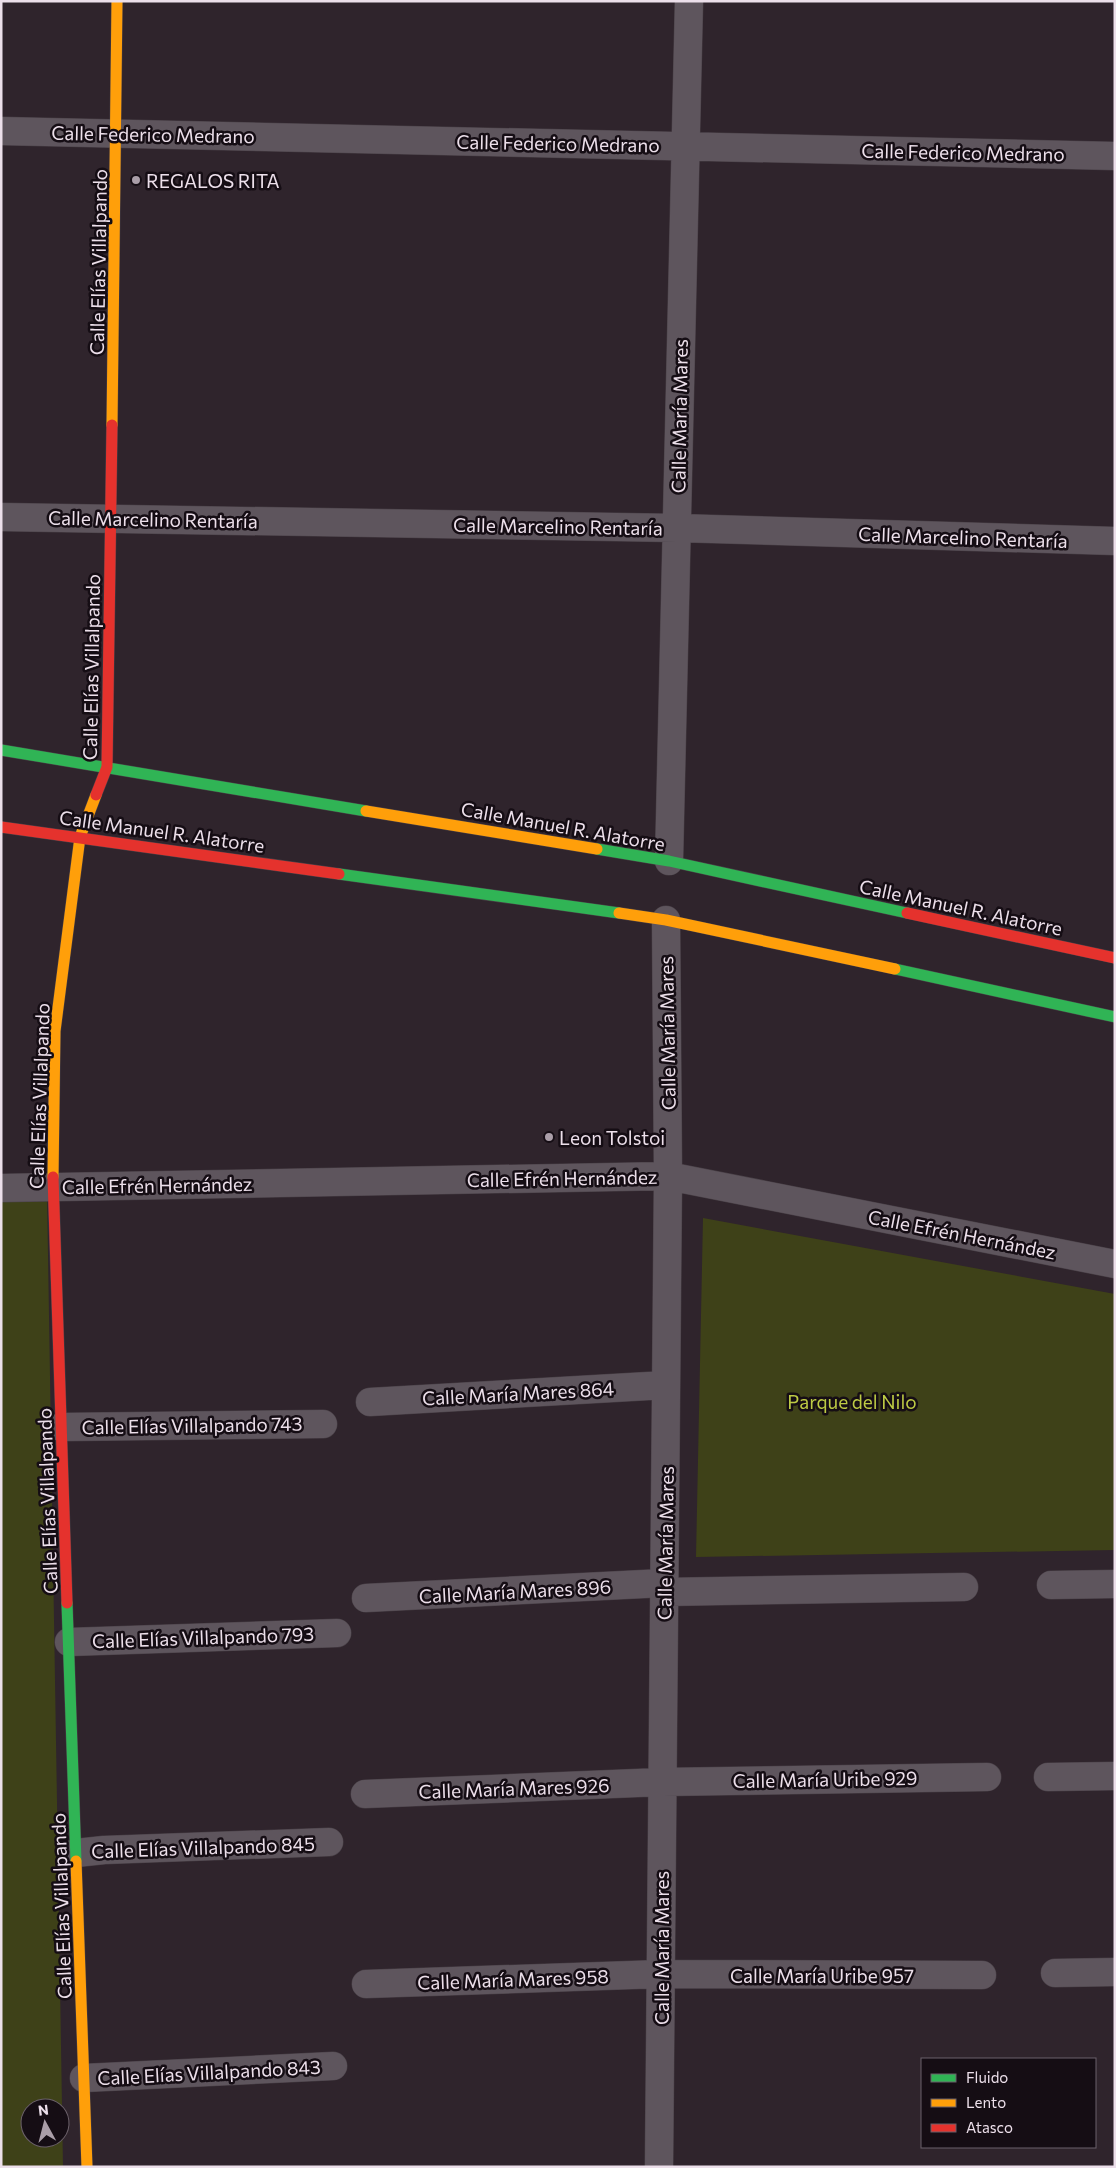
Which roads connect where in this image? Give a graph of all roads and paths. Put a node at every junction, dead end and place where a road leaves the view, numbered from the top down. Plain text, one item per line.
1 (117, 1) edge
2 (689, 1) edge
3 (1, 131) edge
4 (117, 133) junction
5 (686, 146) junction
6 (1115, 156) edge
7 (1, 517) edge
8 (112, 519) junction
9 (677, 528) junction
10 (1115, 541) edge
11 (1, 750) edge
12 (107, 767) junction
13 (1, 826) edge
14 (80, 837) junction
15 (669, 862) junction
16 (666, 920) junction
17 (1115, 958) edge
18 (1115, 1017) edge
19 (668, 1176) junction
20 (53, 1186) junction
21 (1, 1188) edge
22 (1115, 1264) edge
23 (666, 1385) junction
24 (370, 1402) dead end
25 (323, 1424) dead end
26 (61, 1427) junction
27 (1115, 1584) edge
28 (1050, 1585) dead end
29 (664, 1587) junction
30 (964, 1587) dead end
31 (366, 1598) dead end
32 (337, 1633) dead end
33 (69, 1642) junction
34 (1115, 1776) edge
35 (987, 1777) dead end
36 (1048, 1777) dead end
37 (662, 1782) junction
38 (365, 1794) dead end
39 (329, 1842) dead end
40 (76, 1853) junction
41 (1115, 1972) edge
42 (1055, 1973) dead end
43 (661, 1974) junction
44 (982, 1975) dead end
45 (366, 1984) dead end
46 (333, 2066) dead end
47 (84, 2078) junction
48 (87, 2167) edge
49 (659, 2167) edge

1 - 4 street, Calle Elías Villalpando
2 - 5 street, Calle María Mares
3 - 4 street, Calle Federico Medrano
4 - 5 street, Calle Federico Medrano
4 - 8 street, Calle Elías Villalpando
5 - 6 street, Calle Federico Medrano
5 - 9 street, Calle María Mares
7 - 8 street, Calle Marcelino Rentaría
8 - 9 street, Calle Marcelino Rentaría
8 - 12 street, Calle Elías Villalpando
9 - 10 street, Calle Marcelino Rentaría
9 - 15 street, Calle María Mares
11 - 12 street, Calle Manuel R. Alatorre
12 - 14 street, Calle Elías Villalpando
12 - 15 street, Calle Manuel R. Alatorre
13 - 14 street, Calle Manuel R. Alatorre
14 - 16 street, Calle Manuel R. Alatorre
14 - 20 street, Calle Elías Villalpando
15 - 17 street, Calle Manuel R. Alatorre
16 - 18 street, Calle Manuel R. Alatorre
16 - 19 street, Calle María Mares
19 - 20 street, Calle Efrén Hernández
19 - 22 street, Calle Efrén Hernández
19 - 23 street, Calle María Mares
20 - 21 street, Calle Efrén Hernández
20 - 26 street, Calle Elías Villalpando
23 - 24 street, Calle María Mares 864
23 - 29 street, Calle María Mares
25 - 26 street, Calle Elías Villalpando 743
26 - 33 street, Calle Elías Villalpando
27 - 28 street
29 - 30 street, Calle María Mares 896
29 - 31 street, Calle María Mares 896
29 - 37 street, Calle María Mares
32 - 33 street, Calle Elías Villalpando 793
33 - 40 street, Calle Elías Villalpando
34 - 36 street
35 - 37 street, Calle María Uribe 929
37 - 38 street, Calle María Mares 926
37 - 43 street, Calle María Mares
39 - 40 street, Calle Elías Villalpando 845
40 - 47 street, Calle Elías Villalpando
41 - 42 street
43 - 44 street, Calle María Uribe 957
43 - 45 street, Calle María Mares 958
43 - 49 street, Calle María Mares
46 - 47 street, Calle Elías Villalpando 843
47 - 48 street, Calle Elías Villalpando

